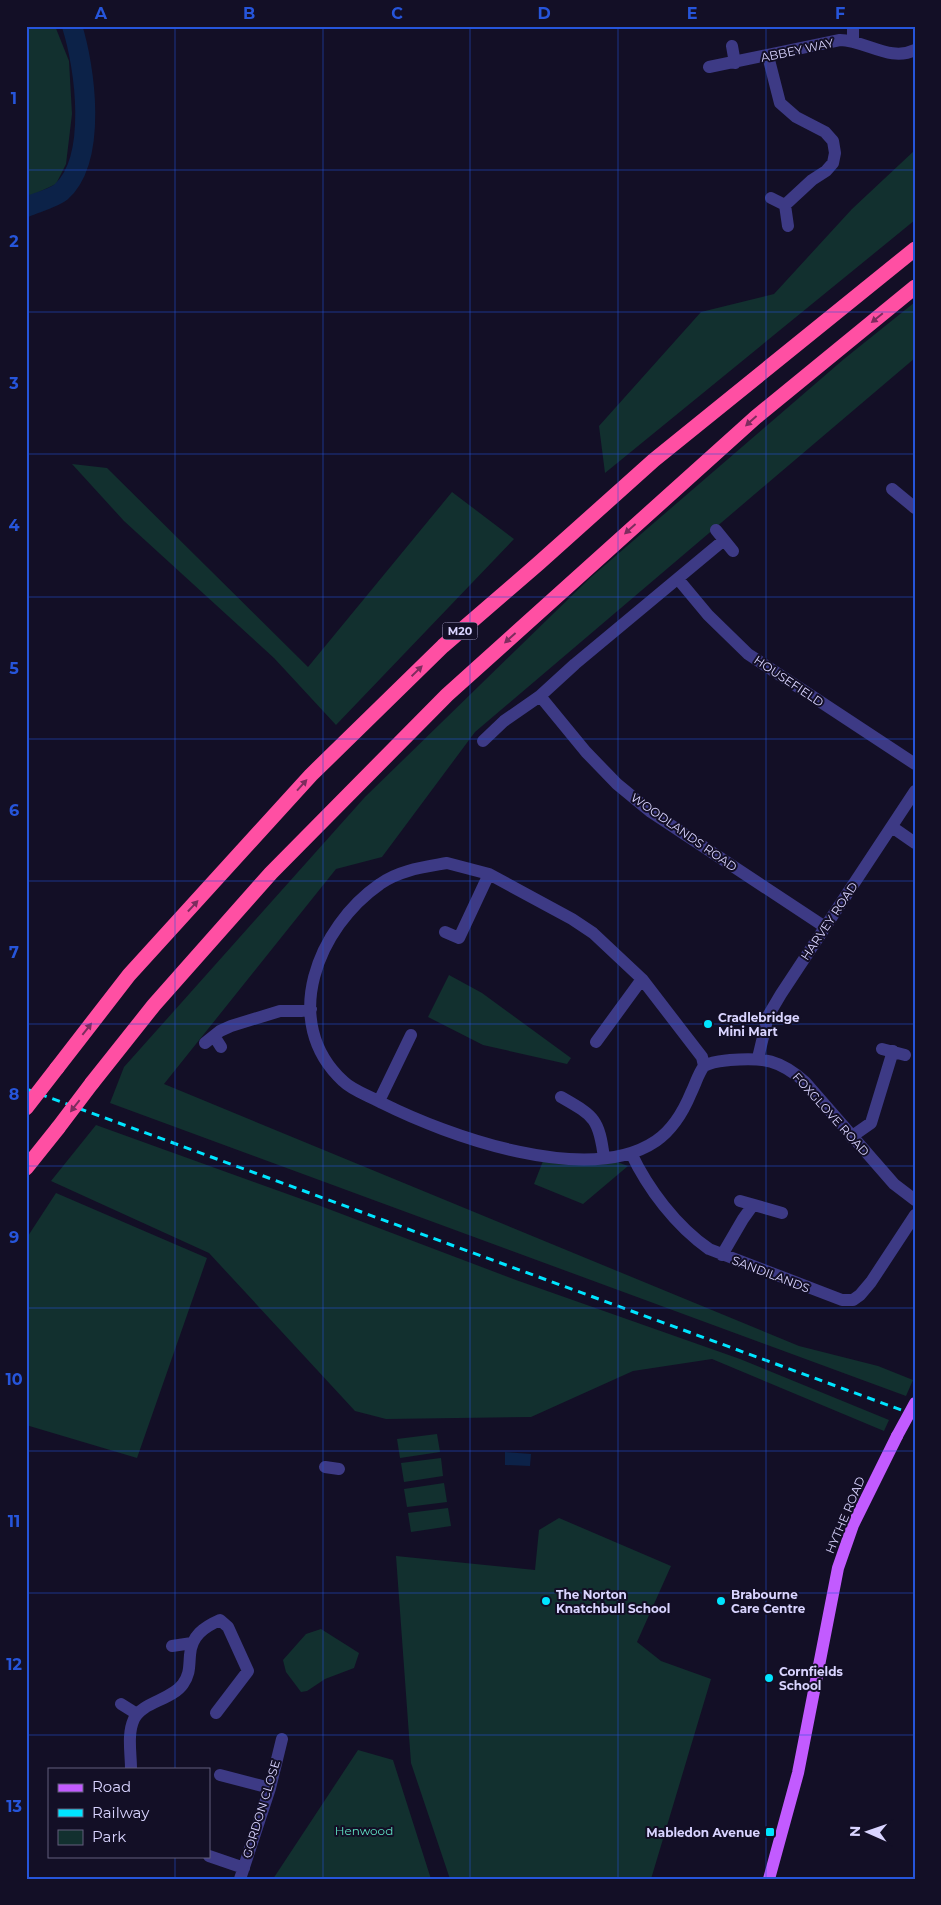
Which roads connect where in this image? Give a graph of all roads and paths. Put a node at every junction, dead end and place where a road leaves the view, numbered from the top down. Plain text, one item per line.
1 (853, 26) edge
2 (852, 40) junction
3 (732, 46) dead end
4 (915, 50) edge
5 (768, 56) junction
6 (735, 62) junction
7 (709, 67) dead end
8 (771, 198) dead end
9 (785, 205) junction
10 (788, 226) dead end
11 (915, 249) edge
12 (915, 287) edge
13 (892, 489) dead end
14 (915, 508) edge
15 (733, 551) dead end
16 (678, 579) junction
17 (540, 696) junction
18 (482, 741) dead end
19 (915, 764) edge
20 (915, 790) edge
21 (892, 827) junction
22 (915, 842) edge
23 (489, 874) junction
24 (825, 926) junction
25 (445, 932) dead end
26 (642, 979) junction
27 (311, 1009) junction
28 (411, 1035) dead end
29 (214, 1042) dead end
30 (596, 1042) dead end
31 (893, 1052) dead end
32 (758, 1058) junction
33 (704, 1066) junction
34 (582, 1094) dead end
35 (561, 1097) dead end
36 (379, 1101) junction
37 (576, 1106) junction
38 (26, 1108) edge
39 (851, 1136) junction
40 (631, 1153) junction
41 (604, 1158) junction
42 (26, 1168) edge
43 (915, 1200) edge
44 (740, 1201) dead end
45 (753, 1205) junction
46 (782, 1213) dead end
47 (915, 1215) edge
48 (722, 1255) junction
49 (915, 1403) edge
50 (325, 1467) dead end
51 (339, 1469) dead end
52 (192, 1643) junction
53 (172, 1646) dead end
54 (121, 1704) dead end
55 (216, 1713) dead end
56 (137, 1714) junction
57 (282, 1739) dead end
58 (131, 1768) edge
59 (220, 1775) dead end
60 (270, 1788) junction
61 (210, 1857) edge
62 (242, 1873) edge
63 (769, 1879) edge

1 - 2 street
2 - 4 street, ABBEY WAY
2 - 5 street, ABBEY WAY
3 - 6 street
5 - 6 street, ABBEY WAY
5 - 9 street
6 - 7 street, ABBEY WAY
8 - 9 street
9 - 10 street
38 -> 11 highway, M20, bridge
12 -> 42 highway, bridge
13 - 14 street
15 - 16 street
16 - 17 street
16 - 19 street, HOUSEFIELD
17 - 18 street
17 - 24 street, WOODLANDS ROAD
20 - 21 street, HARVEY ROAD
21 - 22 street
21 - 24 street, HARVEY ROAD
23 - 25 street
23 - 26 street
23 - 27 street
24 - 32 street, HARVEY ROAD
26 - 30 street
26 - 33 street
27 - 29 street
27 - 36 street
28 - 36 street
31 - 39 street
32 - 33 street, FOXGLOVE ROAD
32 - 39 street, FOXGLOVE ROAD
33 - 40 street
34 - 37 street
35 - 37 street
36 - 41 street
37 - 41 street
39 - 43 street, FOXGLOVE ROAD
40 - 41 street
40 - 48 street, SANDILANDS
44 - 45 street
45 - 46 street
45 - 48 street
47 - 48 street, SANDILANDS
49 - 63 main road, HYTHE ROAD, bridge
50 - 51 street
52 - 53 street
52 - 55 street
52 - 56 street
54 - 56 street
56 - 58 street
57 - 60 street, GORDON CLOSE
59 - 60 street
60 - 62 street, GORDON CLOSE
61 - 62 street

